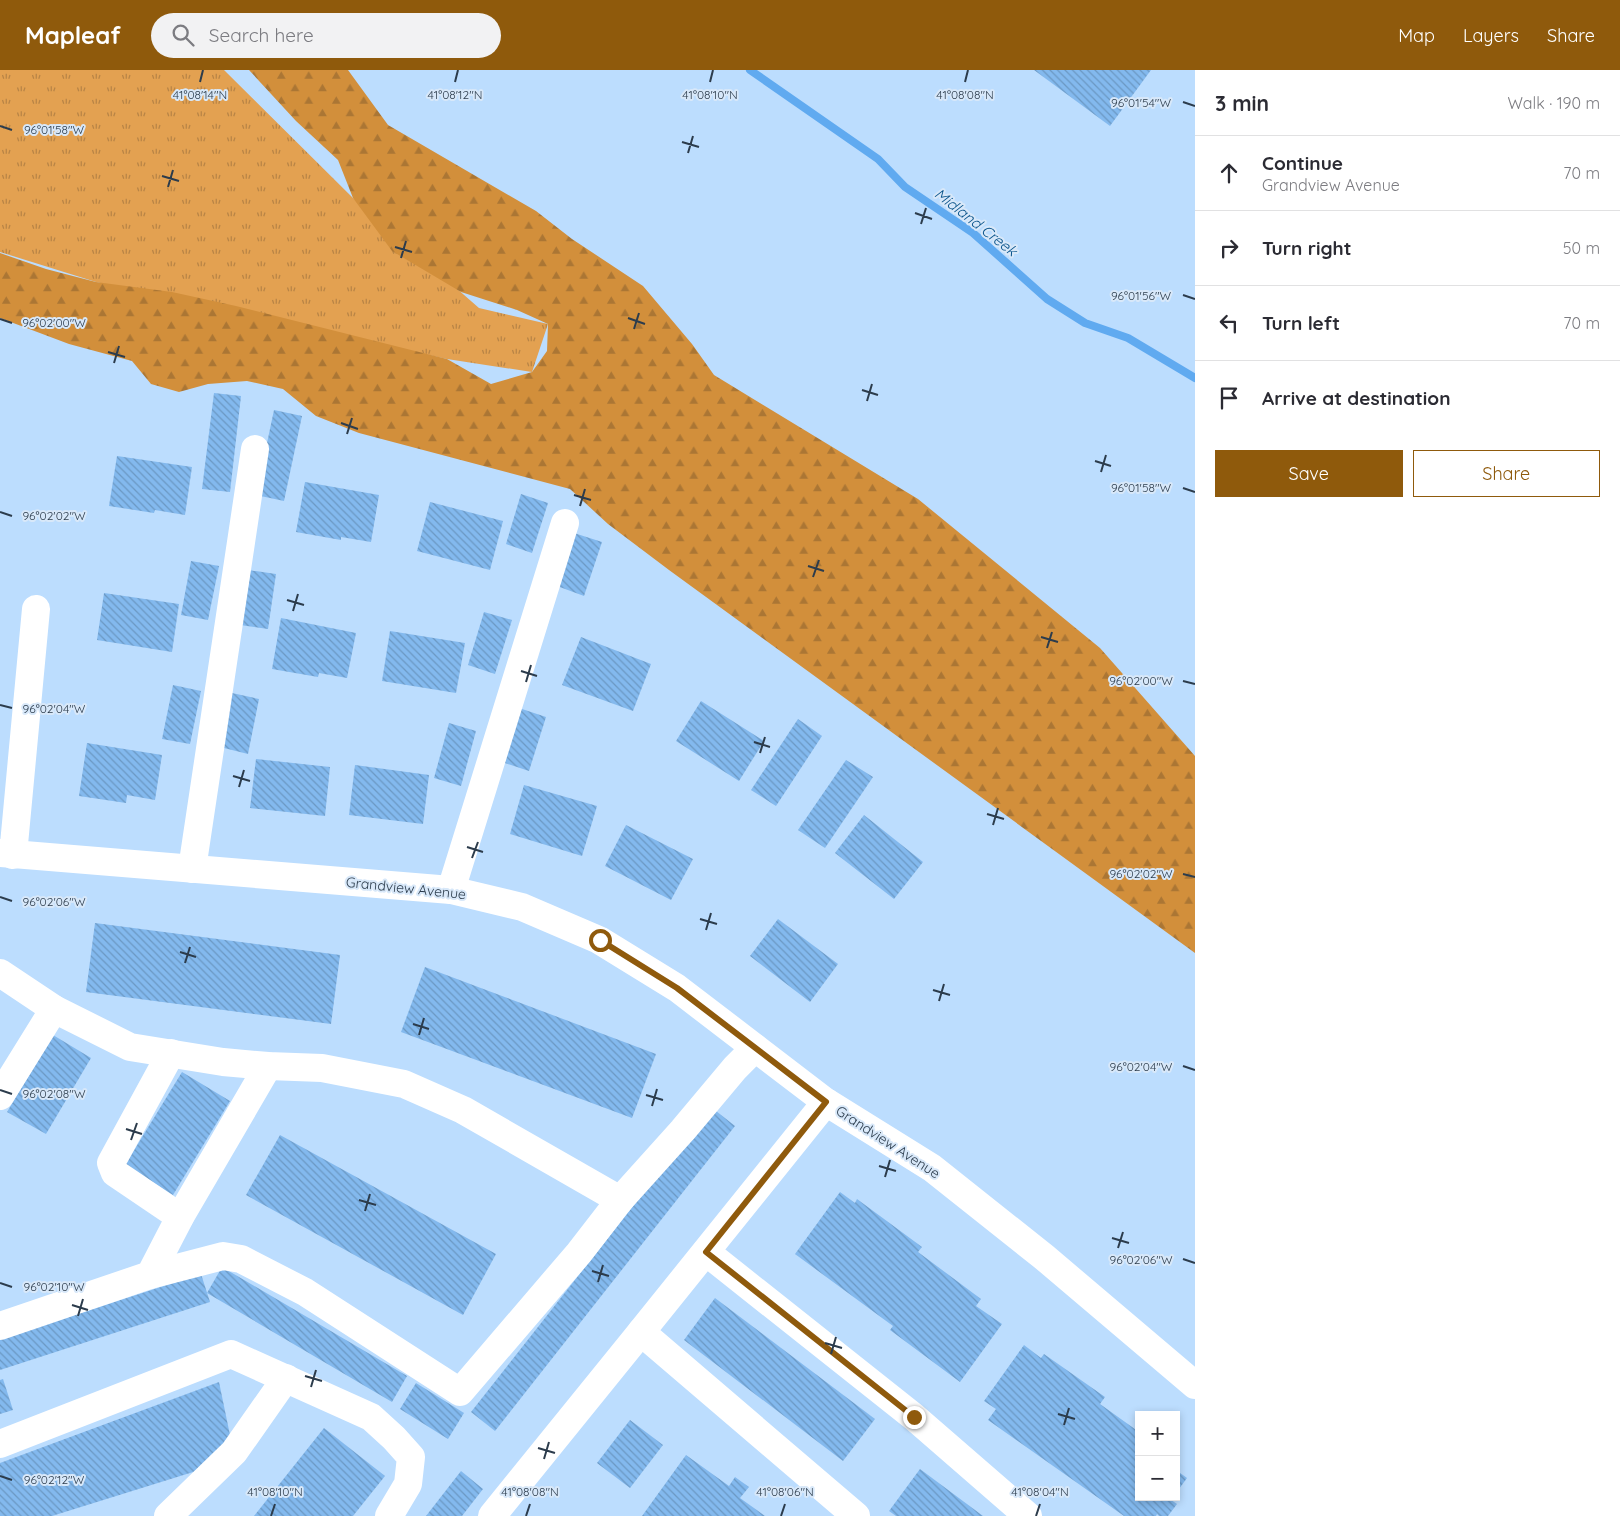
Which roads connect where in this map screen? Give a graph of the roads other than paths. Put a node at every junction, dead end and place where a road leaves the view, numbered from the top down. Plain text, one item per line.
1 (255, 449) dead end
2 (565, 523) dead end
3 (36, 609) dead end
4 (6, 854) edge
5 (192, 869) junction
6 (451, 890) junction
7 (0, 973) edge
8 (54, 1009) junction
9 (755, 1048) junction
10 (171, 1053) junction
11 (268, 1066) junction
12 (0, 1096) edge
13 (826, 1102) junction
14 (620, 1200) junction
15 (180, 1217) junction
16 (706, 1252) junction
17 (150, 1275) junction
18 (0, 1326) edge
19 (641, 1332) junction
20 (286, 1378) junction
21 (1195, 1385) edge
22 (0, 1444) edge
23 (168, 1516) edge
24 (389, 1516) edge
25 (492, 1516) edge
26 (856, 1516) edge
27 (1028, 1516) edge

1 - 5 street
2 - 6 street
3 - 4 street
4 - 5 street, Grandview Avenue
5 - 6 street, Grandview Avenue
6 - 9 street, Grandview Avenue
7 - 8 street
8 - 10 street
8 - 12 street
9 - 13 street, Grandview Avenue
9 - 14 street
10 - 11 street
10 - 15 street
11 - 14 street
11 - 15 street
13 - 16 street
13 - 21 street, Grandview Avenue
14 - 17 street
15 - 17 street
16 - 19 street
16 - 27 street
17 - 18 street
19 - 25 street
19 - 26 street
20 - 22 street
20 - 23 street
20 - 24 street

